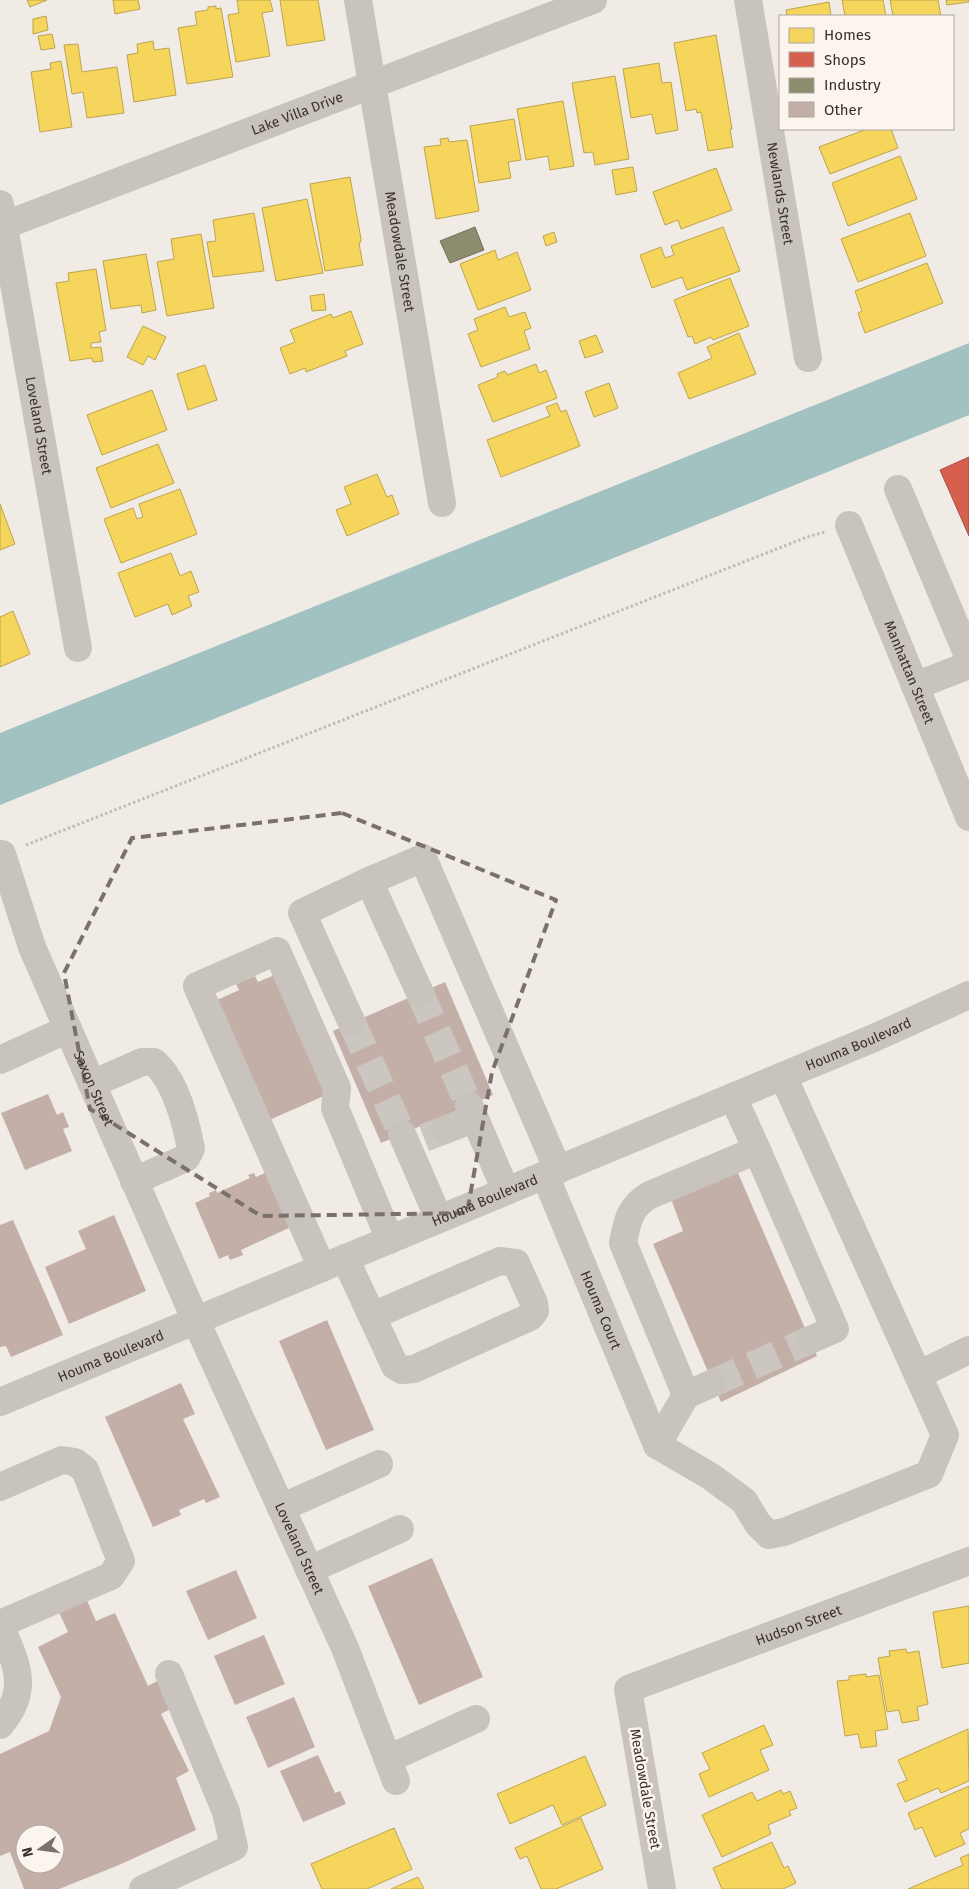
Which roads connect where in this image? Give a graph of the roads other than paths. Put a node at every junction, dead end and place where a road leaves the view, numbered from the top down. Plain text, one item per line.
1 (358, 0) edge
2 (593, 0) edge
3 (748, 0) edge
4 (372, 84) junction
5 (1, 219) edge
6 (808, 358) dead end
7 (898, 489) dead end
8 (442, 503) dead end
9 (849, 526) road end
10 (78, 648) dead end
11 (969, 658) edge
12 (969, 665) edge
13 (915, 686) junction
14 (968, 810) edge
15 (2, 854) road end
16 (370, 881) junction
17 (420, 993) tunnel mouth
18 (969, 995) edge
19 (352, 1023) tunnel mouth
20 (68, 1029) junction
21 (0, 1060) edge
22 (783, 1076) junction
23 (92, 1084) junction
24 (733, 1096) junction
25 (757, 1150) junction
26 (551, 1172) junction
27 (134, 1181) junction
28 (506, 1192) junction
29 (439, 1219) junction
30 (390, 1240) junction
31 (334, 1263) junction
32 (372, 1316) junction
33 (196, 1321) junction
34 (810, 1340) tunnel mouth
35 (969, 1350) edge
36 (918, 1374) junction
37 (713, 1383) tunnel mouth
38 (686, 1395) junction
39 (0, 1402) edge
40 (658, 1444) junction
41 (379, 1464) dead end
42 (0, 1487) edge
43 (281, 1508) junction
44 (400, 1529) dead end
45 (969, 1561) edge
46 (309, 1570) junction
47 (0, 1625) edge
48 (169, 1674) dead end
49 (628, 1689) joint
50 (476, 1719) dead end
51 (0, 1725) edge
52 (144, 1889) edge
53 (662, 1889) edge

1 - 4 street, Meadowdale Street
2 - 4 street, Lake Villa Drive
3 - 6 street, Newlands Street
4 - 5 street, Lake Villa Drive
4 - 8 street, Meadowdale Street
5 - 10 street, Loveland Street
7 - 11 street
9 - 13 street, Manhattan Street
12 - 13 street
13 - 14 street, Manhattan Street
15 - 20 street, Saxon Street
16 - 17 street
16 - 19 street
16 - 26 street, Houma Court
18 - 22 street, Houma Boulevard
20 - 21 street
20 - 23 street, Saxon Street
22 - 24 street, Houma Boulevard
22 - 36 street
23 - 27 street, Saxon Street
23 - 27 street
24 - 25 street
24 - 26 street, Houma Boulevard
25 - 34 street
25 - 38 street
26 - 28 street, Houma Boulevard
26 - 40 street, Houma Court
27 - 33 street, Saxon Street
28 - 29 street, Houma Boulevard
28 - 29 street
29 - 30 street, Houma Boulevard
30 - 31 street, Houma Boulevard
30 - 31 street
31 - 32 street
31 - 33 street, Houma Boulevard
32 - 32 street
33 - 39 street, Houma Boulevard
33 - 43 street, Loveland Street
35 - 36 street
36 - 40 street
37 - 38 street
38 - 40 street
41 - 43 street
42 - 47 street
43 - 46 street, Loveland Street
44 - 46 street
45 - 49 street, Hudson Street
46 - 50 street, Loveland Street
47 - 51 street
48 - 52 street
49 - 53 street, Meadowdale Street

